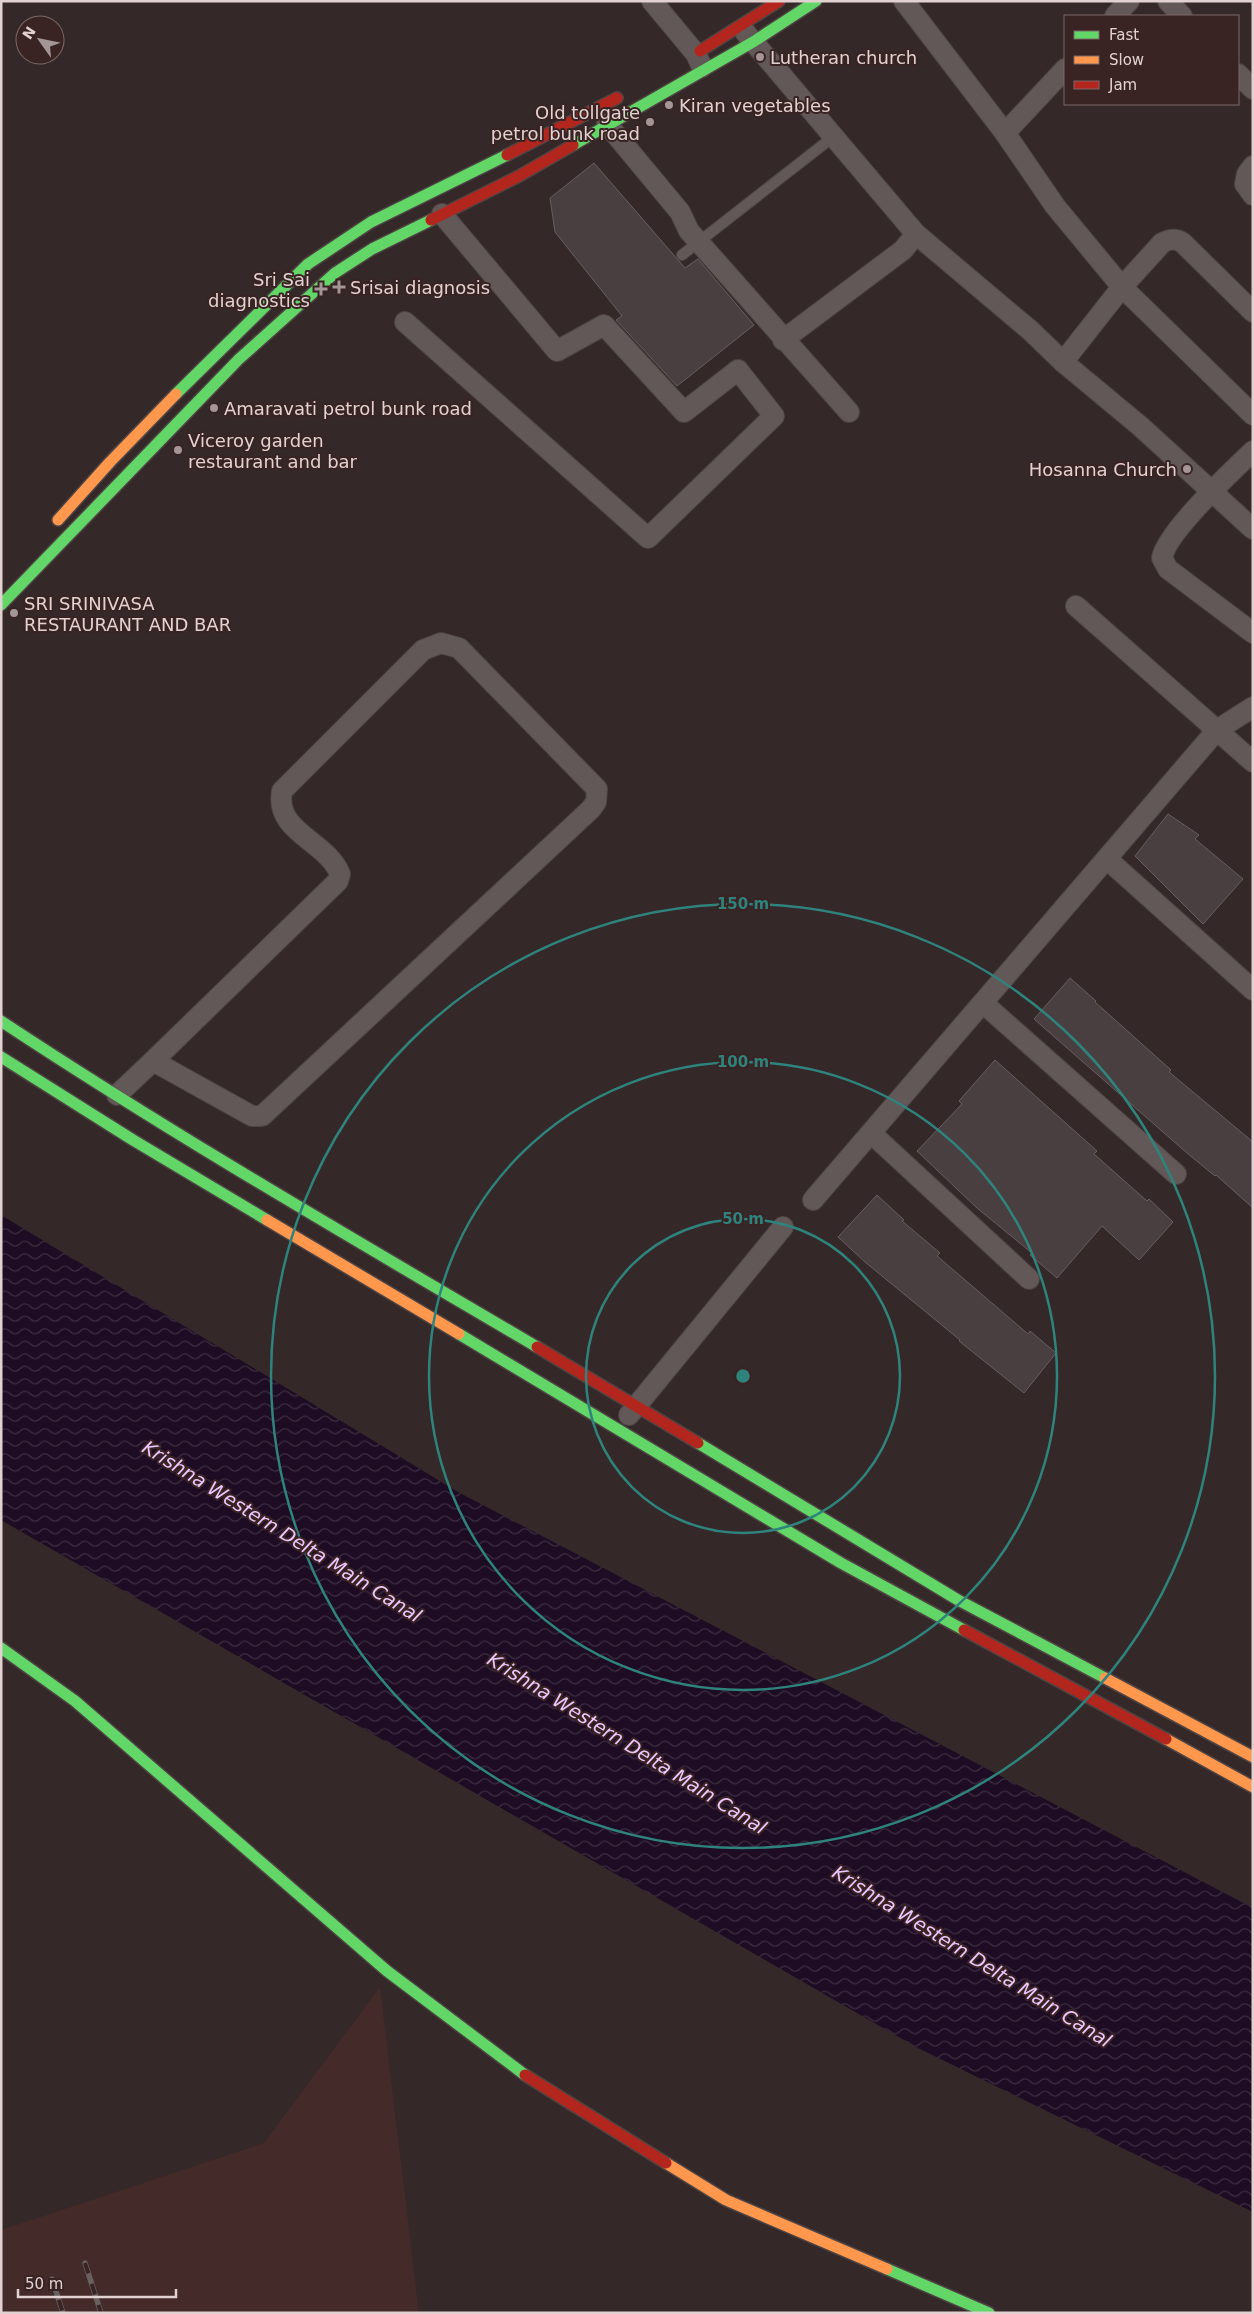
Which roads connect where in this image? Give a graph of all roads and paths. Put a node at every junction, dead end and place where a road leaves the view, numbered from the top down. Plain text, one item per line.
1 (652, 1) edge
2 (779, 1) edge
3 (816, 1) edge
4 (904, 1) edge
5 (1129, 1) edge
6 (1168, 1) edge
7 (1116, 15) edge
8 (1181, 15) edge
9 (740, 26) junction
10 (753, 42) junction
11 (695, 60) junction
12 (1064, 70) edge
13 (1239, 75) edge
14 (1253, 89) edge
15 (629, 92) dead end
16 (607, 124) junction
17 (1005, 133) junction
18 (833, 137) junction
19 (1253, 166) edge
20 (1253, 195) edge
21 (442, 214) junction
22 (916, 234) junction
23 (699, 242) junction
24 (682, 255) dead end
25 (1122, 287) junction
26 (1253, 312) edge
27 (404, 322) dead end
28 (783, 340) junction
29 (1063, 362) junction
30 (849, 412) dead end
31 (1253, 415) edge
32 (1253, 451) edge
33 (1212, 492) junction
34 (1253, 529) edge
35 (48, 531) dead end
36 (1, 605) edge
37 (1076, 606) dead end
38 (1253, 633) edge
39 (1253, 707) edge
40 (1217, 730) junction
41 (1253, 762) edge
42 (1107, 859) junction
43 (1253, 990) edge
44 (983, 1003) junction
45 (1, 1021) edge
46 (1, 1057) edge
47 (153, 1061) junction
48 (117, 1095) junction
49 (871, 1133) junction
50 (205, 1167) junction
51 (1176, 1174) dead end
52 (813, 1200) dead end
53 (783, 1227) dead end
54 (1029, 1279) dead end
55 (637, 1406) junction
56 (618, 1428) junction
57 (883, 1571) junction
58 (1, 1648) edge
59 (1253, 1757) edge
60 (1253, 1787) edge
61 (988, 2313) edge

1 - 11 street
2 - 9 main road
3 - 10 main road
4 - 17 street
5 - 7 street
6 - 8 street
9 - 10 street
9 - 11 main road
10 - 11 main road
10 - 18 street
11 - 16 main road
12 - 17 street
13 - 14 street
15 - 35 main road
16 - 21 main road
16 - 23 street
17 - 25 street
18 - 22 street
18 - 23 lane
19 - 20 street
21 - 27 street
21 - 36 main road
22 - 28 street
22 - 29 street
23 - 24 lane
23 - 28 street
25 - 26 street
25 - 29 street
25 - 31 street
28 - 30 street
29 - 33 street
32 - 33 street
33 - 34 street
33 - 38 street
37 - 40 street
39 - 40 street
40 - 41 street
40 - 42 street
42 - 43 street
42 - 44 street
44 - 49 street
44 - 51 street
45 - 48 main road
46 - 50 main road
47 - 47 street
47 - 48 street
48 - 50 main road
49 - 52 street
49 - 54 street
50 - 55 main road
50 - 56 main road
53 - 55 street
55 - 56 street
55 - 57 main road
56 - 57 main road
57 - 59 main road
57 - 60 main road
58 - 61 main road

